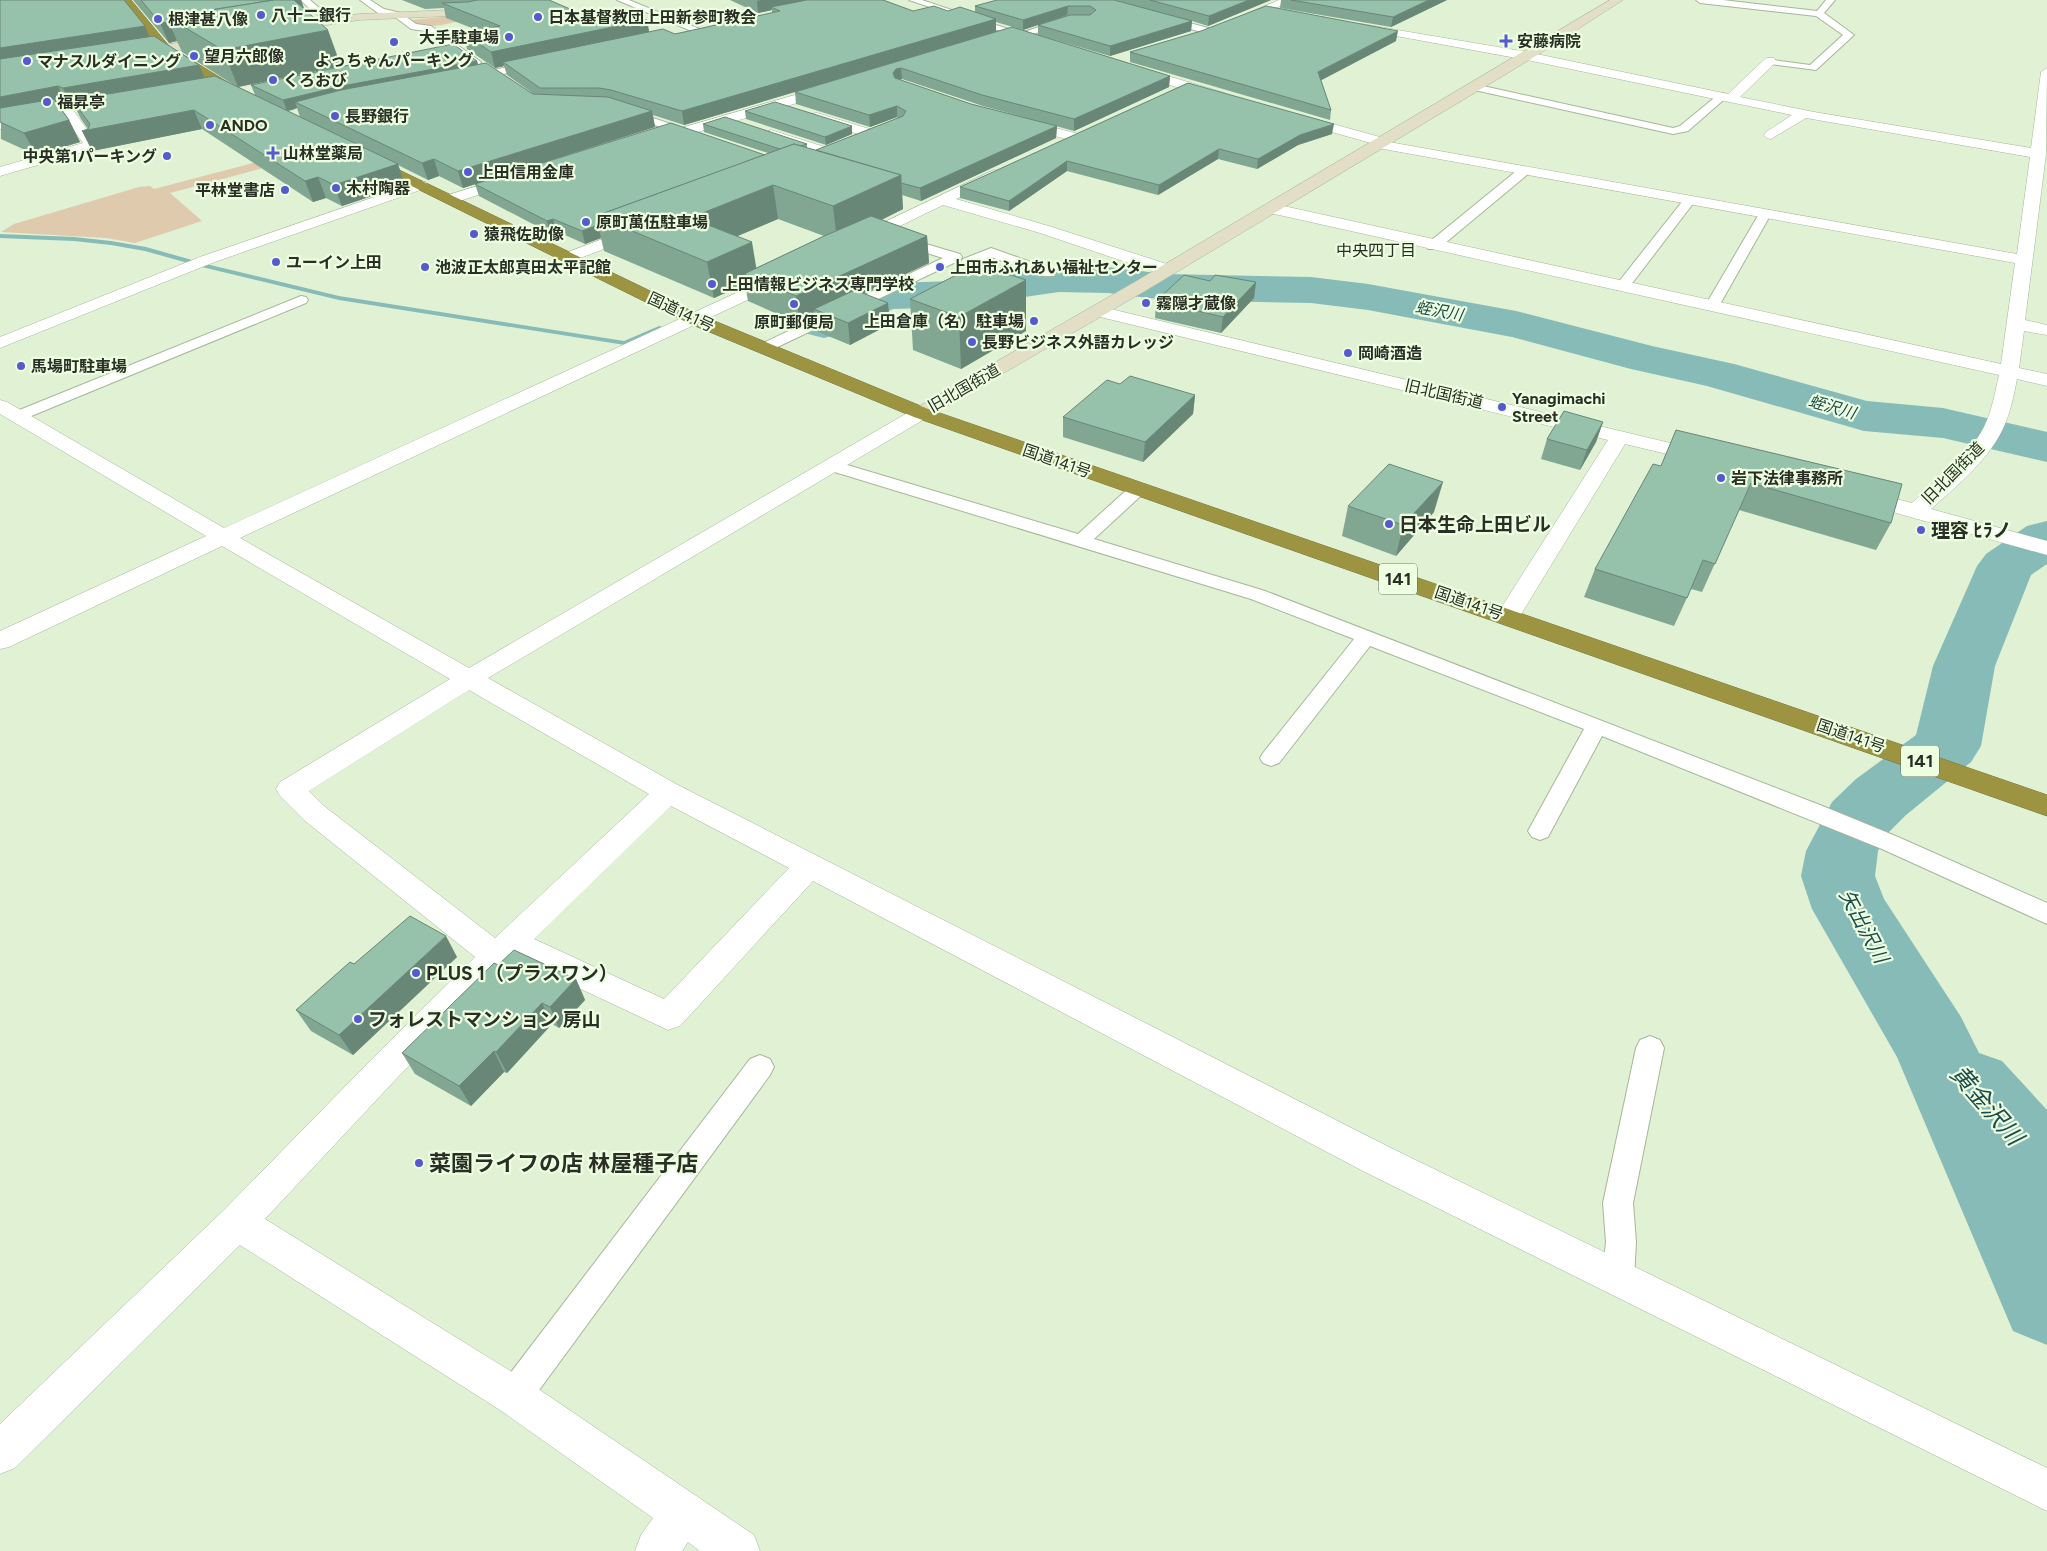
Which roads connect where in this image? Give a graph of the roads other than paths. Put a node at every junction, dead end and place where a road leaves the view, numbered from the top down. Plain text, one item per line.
1 (125, 0) edge
2 (305, 0) edge
3 (364, 0) edge
4 (535, 0) edge
5 (621, 0) edge
6 (913, 0) edge
7 (1288, 0) edge
8 (1618, 0) edge
9 (1700, 0) edge
10 (1831, 0) edge
11 (1266, 11) junction
12 (1285, 14) edge
13 (1819, 14) junction
14 (398, 15) junction
15 (1154, 16) edge
16 (336, 20) junction
17 (1074, 20) edge
18 (1353, 26) edge
19 (1219, 28) junction
20 (269, 31) edge
21 (1016, 33) junction
22 (677, 34) edge
23 (1191, 37) edge
24 (232, 38) edge
25 (993, 38) edge
26 (1038, 40) edge
27 (458, 48) junction
28 (165, 49) junction
29 (440, 52) edge
30 (1528, 56) junction
31 (551, 61) edge
32 (1770, 61) joint
33 (1126, 68) edge
34 (2047, 72) edge
35 (493, 74) junction
36 (463, 79) edge
37 (509, 84) edge
38 (843, 84) edge
39 (1186, 86) junction
40 (1474, 87) junction
41 (230, 90) junction
42 (206, 91) edge
43 (1169, 94) edge
44 (253, 95) edge
45 (1727, 96) junction
46 (1232, 99) edge
47 (778, 104) junction
48 (614, 108) edge
49 (1804, 114) junction
50 (1289, 115) edge
51 (1003, 118) edge
52 (727, 119) junction
53 (0, 125) edge
54 (679, 129) junction
55 (654, 134) edge
56 (1771, 135) dead end
57 (705, 138) edge
58 (853, 141) edge
59 (1380, 143) junction
60 (1056, 145) edge
61 (352, 151) edge
62 (804, 161) edge
63 (2041, 162) edge
64 (1003, 170) edge
65 (0, 172) edge
66 (1524, 172) junction
67 (522, 176) edge
68 (421, 185) junction
69 (450, 199) junction
70 (941, 199) junction
71 (1689, 201) junction
72 (902, 202) dead end
73 (921, 208) junction
74 (1270, 208) junction
75 (1764, 214) junction
76 (649, 226) edge
77 (875, 232) junction
78 (848, 245) edge
79 (1433, 246) junction
80 (570, 257) junction
81 (962, 259) junction
82 (2024, 260) junction
83 (984, 268) edge
84 (794, 271) edge
85 (1049, 274) dead end
86 (1153, 279) junction
87 (1622, 286) junction
88 (301, 300) dead end
89 (1712, 306) junction
90 (1098, 311) junction
91 (694, 320) junction
92 (2016, 324) junction
93 (2047, 330) edge
94 (0, 344) edge
95 (764, 348) junction
96 (2009, 371) junction
97 (2047, 380) edge
98 (0, 406) edge
99 (921, 413) junction
100 (18, 416) junction
101 (1620, 436) junction
102 (1726, 462) edge
103 (834, 466) junction
104 (1138, 489) junction
105 (1842, 491) edge
106 (1916, 511) junction
107 (225, 537) junction
108 (1082, 540) junction
109 (2047, 548) edge
110 (1508, 616) junction
111 (1367, 636) junction
112 (0, 642) edge
113 (470, 678) junction
114 (1597, 726) junction
115 (1271, 758) dead end
116 (668, 792) junction
117 (2047, 806) edge
118 (1540, 831) dead end
119 (809, 866) junction
120 (2047, 914) edge
121 (504, 949) junction
122 (1650, 1048) dead end
123 (760, 1067) dead end
124 (236, 1222) junction
125 (1618, 1278) junction
126 (514, 1396) junction
127 (0, 1453) edge
128 (2047, 1490) edge
129 (682, 1512) junction
130 (657, 1551) edge
131 (738, 1551) edge

1 - 28 highway
2 - 16 lane
3 - 14 lane
4 - 14 street
5 - 22 lane
6 - 21 lane
7 - 11 street
8 - 30 street
9 - 13 lane
10 - 13 lane
11 - 12 street
11 - 19 street
13 - 32 lane
14 - 16 street
14 - 27 lane
15 - 19 lane
16 - 20 street
17 - 21 lane
18 - 30 street
19 - 23 street
21 - 25 street
21 - 26 street
24 - 28 street
27 - 29 street
27 - 35 lane
28 - 41 highway
30 - 40 street
30 - 45 street
31 - 35 lane
32 - 45 street
33 - 39 street
34 - 63 street, 旧北国街道
35 - 36 lane
35 - 37 lane
38 - 47 street
39 - 43 street
39 - 46 street
40 - 45 lane
40 - 59 street
41 - 42 street
41 - 44 highway
45 - 49 street
47 - 52 street
47 - 58 street
48 - 54 lane
49 - 56 street
49 - 63 street
50 - 59 street
51 - 60 street
52 - 54 street
52 - 62 street
53 - 65 street
54 - 55 street
54 - 57 street
59 - 66 street
59 - 74 street
61 - 68 highway, 国道141号 / 141
63 - 82 street, 旧北国街道
64 - 70 street
66 - 71 street
66 - 79 lane
67 - 69 street
68 - 69 highway, 国道141号 / 141
68 - 94 street
69 - 80 highway, 国道141号 / 141
70 - 73 street
70 - 86 street
71 - 75 street
71 - 87 lane
72 - 73 street
73 - 77 street
74 - 79 street
74 - 86 street
75 - 82 street
75 - 89 lane
76 - 80 street
77 - 78 street
77 - 81 lane
79 - 87 street
80 - 91 highway, 国道141号 / 141
81 - 83 lane
81 - 85 lane
81 - 95 lane
82 - 92 street, 旧北国街道
84 - 91 street
86 - 90 street
87 - 89 street
88 - 100 lane
89 - 96 street
90 - 99 street, 旧北国街道
90 - 101 street, 旧北国街道
91 - 95 highway, 国道141号 / 141
91 - 107 street
92 - 93 street
92 - 96 street, 旧北国街道
95 - 99 highway, 国道141号 / 141
96 - 97 street
96 - 106 street, 旧北国街道
98 - 100 street
99 - 103 street
99 - 104 highway, 国道141号 / 141
100 - 107 street
101 - 102 street, 旧北国街道
101 - 110 street
103 - 108 lane
103 - 113 street
104 - 108 lane
104 - 110 highway, 国道141号 / 141
105 - 106 street, 旧北国街道
106 - 109 street
107 - 112 street
107 - 113 street
108 - 111 lane
110 - 117 highway, 国道141号 / 141
111 - 114 lane
111 - 115 lane
113 - 116 street
113 - 121 street
114 - 118 lane
114 - 120 lane
116 - 119 street
116 - 121 street
119 - 121 street
119 - 125 street
121 - 124 street
122 - 125 lane
123 - 126 lane
124 - 126 street
124 - 127 street
125 - 128 street
126 - 129 street
129 - 130 street
129 - 131 street

